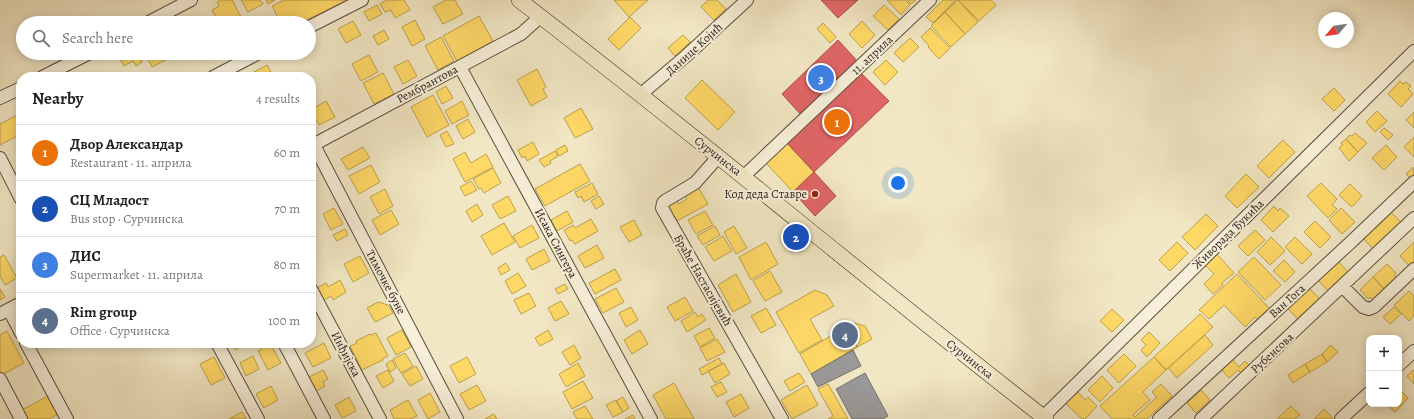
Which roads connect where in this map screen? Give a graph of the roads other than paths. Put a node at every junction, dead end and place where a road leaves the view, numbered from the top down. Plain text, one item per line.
1 (191, 0) edge
2 (362, 0) edge
3 (747, 0) edge
4 (930, 0) edge
5 (522, 1) edge
6 (160, 16) edge
7 (540, 17) junction
8 (316, 23) edge
9 (1414, 51) edge
10 (76, 60) edge
11 (246, 60) edge
12 (460, 67) junction
13 (52, 72) edge
14 (223, 72) edge
15 (16, 90) edge
16 (640, 95) junction
17 (0, 98) edge
18 (316, 144) edge
19 (316, 152) edge
20 (718, 157) junction
21 (0, 158) edge
22 (744, 176) junction
23 (1414, 182) edge
24 (16, 188) edge
25 (1414, 218) edge
26 (1414, 269) edge
27 (1342, 286) junction
28 (316, 298) edge
29 (16, 306) edge
30 (4, 312) edge
31 (16, 327) edge
32 (29, 348) edge
33 (220, 348) edge
34 (287, 348) edge
35 (1414, 351) edge
36 (1402, 362) edge
37 (0, 379) edge
38 (1366, 396) edge
39 (1045, 418) edge
40 (21, 419) edge
41 (67, 419) edge
42 (258, 419) edge
43 (324, 419) edge
44 (380, 419) edge
45 (457, 419) edge
46 (651, 419) edge
47 (782, 419) edge
48 (1159, 419) edge
49 (1201, 419) edge
50 (1341, 419) edge

1 - 6 street
2 - 8 street
3 - 16 street, Данице Којић
4 - 22 street, 11. априла
5 - 7 main road, Сурчинска
7 - 12 street, Рембрантова
7 - 16 main road, Сурчинска
9 - 39 street, Живорада Ђукића
10 - 13 street
11 - 14 street
12 - 18 street, Рембрантова
12 - 46 street, Исака Сингера
15 - 17 street
16 - 20 main road, Сурчинска
19 - 45 street, Тимочке буне
20 - 22 main road, Сурчинска
20 - 47 street, Браће Настасијевић
21 - 24 street
22 - 39 main road, Сурчинска
23 - 48 street, Ван Гога
25 - 27 street, Рубенсова
26 - 27 street
27 - 49 street, Рубенсова
28 - 44 street, Инђијска
29 - 30 street
30 - 31 street
32 - 41 street
33 - 42 street
34 - 43 street
35 - 36 street
37 - 40 street
38 - 50 street

